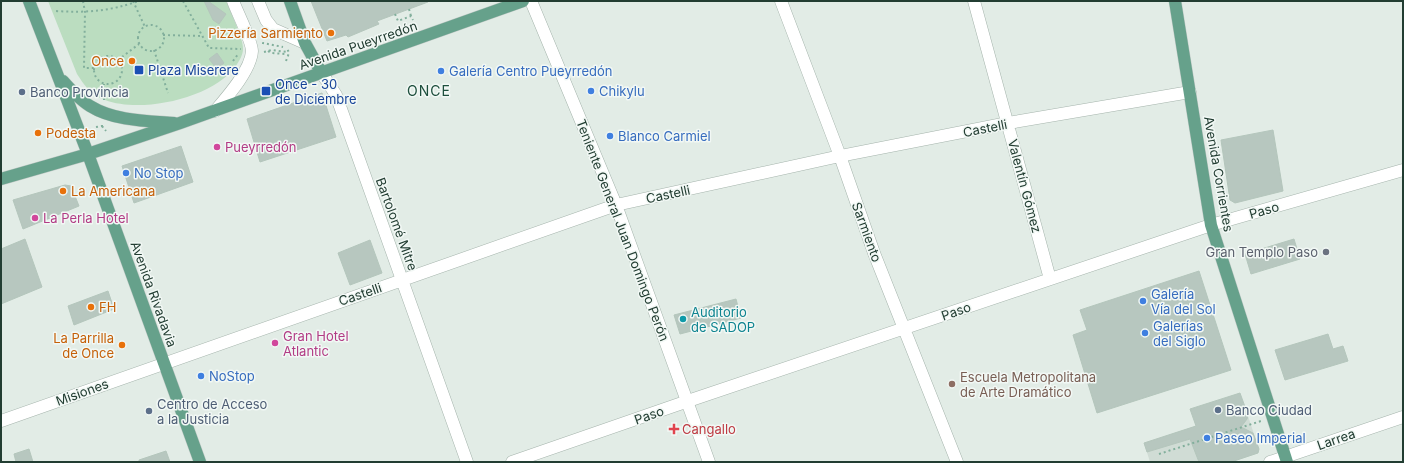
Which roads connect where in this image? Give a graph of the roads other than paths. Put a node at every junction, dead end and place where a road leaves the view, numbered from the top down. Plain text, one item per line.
1 (29, 1) edge
2 (233, 1) edge
3 (258, 1) edge
4 (290, 1) edge
5 (523, 1) edge
6 (532, 1) edge
7 (781, 1) edge
8 (974, 1) edge
9 (1175, 1) edge
10 (305, 43) junction
11 (321, 72) junction
12 (59, 78) junction
13 (1190, 92) junction
14 (215, 111) junction
15 (180, 123) junction
16 (1008, 124) junction
17 (88, 154) junction
18 (840, 156) junction
19 (1403, 170) edge
20 (1, 179) edge
21 (616, 205) junction
22 (1212, 225) junction
23 (402, 279) junction
24 (1050, 279) junction
25 (904, 328) junction
26 (164, 363) junction
27 (688, 401) junction
28 (1403, 417) edge
29 (1, 421) edge
30 (1287, 459) edge
31 (200, 462) edge
32 (467, 462) edge
33 (512, 462) edge
34 (710, 462) edge
35 (957, 462) edge
36 (1270, 462) edge

1 - 12 main road, Avenida Rivadavia
2 - 14 street
3 - 10 street
4 - 10 main road, Bartolomé Mitre
5 - 11 main road, Avenida Pueyrredón
6 - 21 street, Teniente General Juan Domingo Perón
7 - 18 street, Sarmiento
8 - 16 street, Valentín Gómez
9 - 13 main road, Avenida Corrientes
10 - 11 main road, Bartolomé Mitre
11 - 14 main road, Avenida Pueyrredón
11 - 23 street, Bartolomé Mitre
12 - 15 main road
12 - 17 main road, Avenida Rivadavia
13 - 16 street, Castelli
13 - 22 main road, Avenida Corrientes
14 - 15 main road, Avenida Pueyrredón
15 - 17 main road, Avenida Pueyrredón
16 - 18 street, Castelli
16 - 24 street, Valentín Gómez
17 - 20 main road, Avenida Pueyrredón
17 - 26 main road, Avenida Rivadavia
18 - 21 street, Castelli
18 - 25 street, Sarmiento
19 - 22 street, Paso
21 - 23 street, Castelli
21 - 27 street, Teniente General Juan Domingo Perón
22 - 24 street, Paso
22 - 30 main road, Avenida Corrientes
23 - 26 street, Castelli
23 - 32 street, Bartolomé Mitre
24 - 25 street, Paso
25 - 27 street, Paso
25 - 35 street, Sarmiento
26 - 29 street, Misiones
26 - 31 main road, Avenida Rivadavia
27 - 33 street, Paso
27 - 34 street, Teniente General Juan Domingo Perón
28 - 30 street, Larrea
30 - 36 street, Larrea

